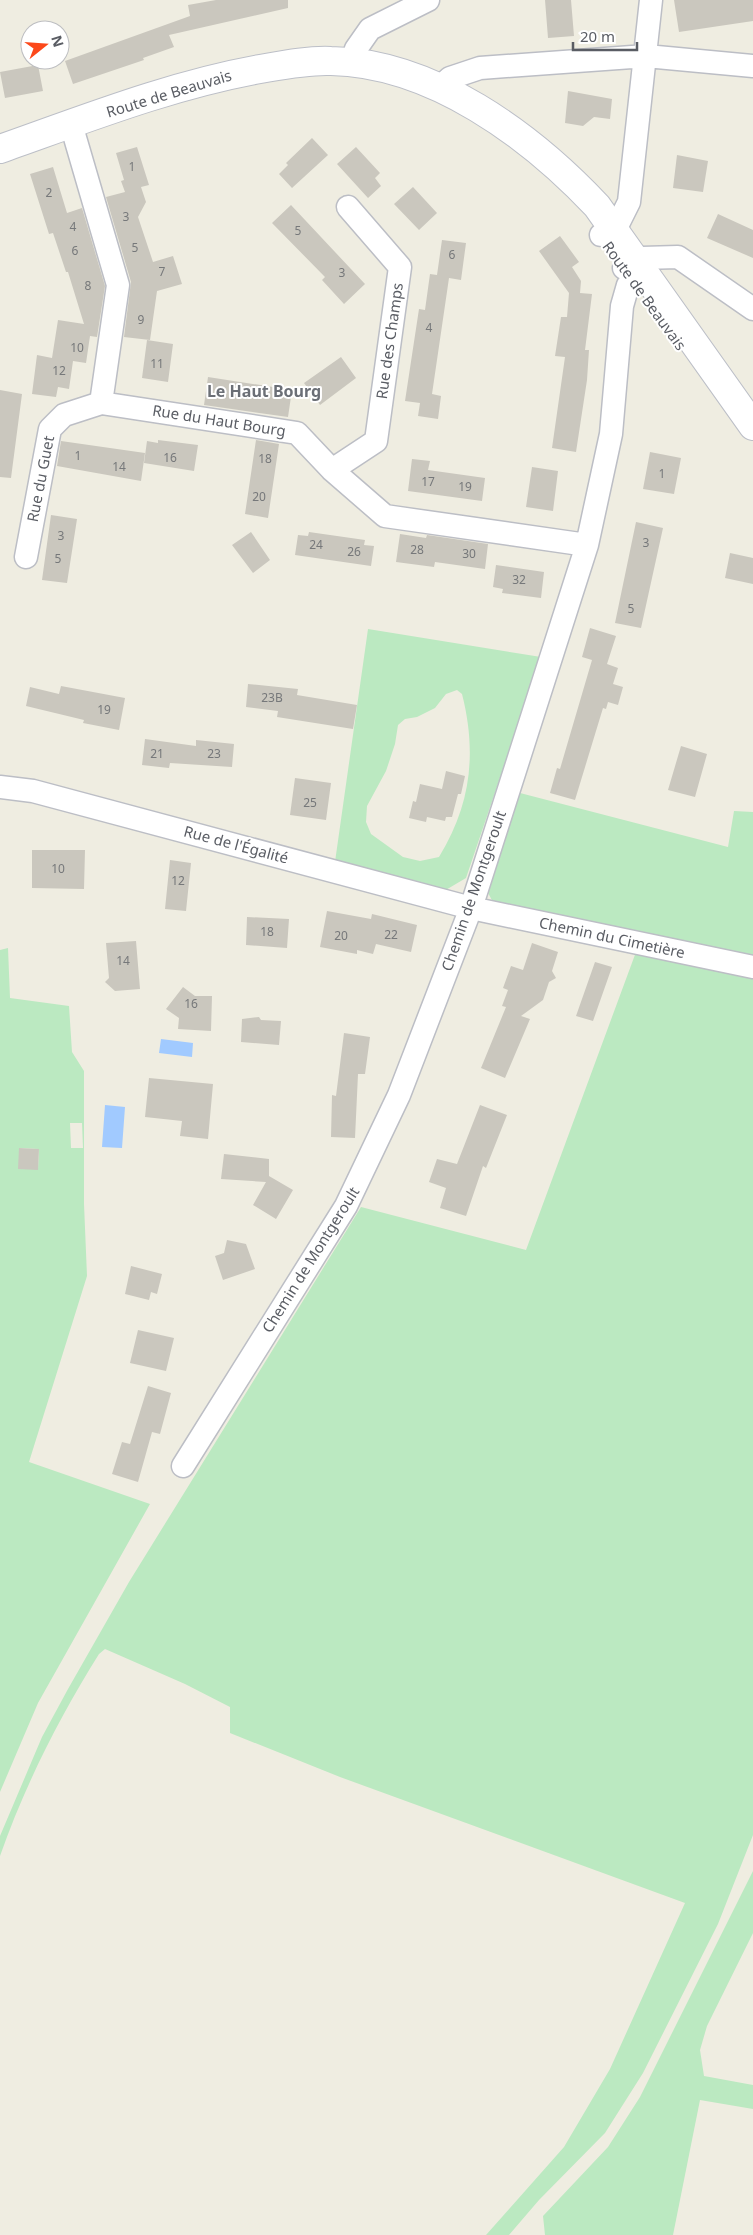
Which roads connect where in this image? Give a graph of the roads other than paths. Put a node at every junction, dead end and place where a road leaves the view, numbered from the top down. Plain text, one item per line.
1 (650, 0) edge
2 (423, 1) edge
3 (646, 56) junction
4 (351, 63) junction
5 (753, 66) edge
6 (440, 87) junction
7 (71, 124) junction
8 (0, 149) edge
9 (348, 207) dead end
10 (606, 232) junction
11 (634, 270) junction
12 (753, 309) edge
13 (101, 403) junction
14 (753, 426) edge
15 (753, 448) edge
16 (332, 470) junction
17 (587, 545) junction
18 (26, 557) dead end
19 (0, 787) edge
20 (471, 908) junction
21 (753, 966) edge
22 (183, 1466) dead end

1 - 3 street
2 - 4 street
3 - 5 street
3 - 6 street
3 - 10 street
4 - 6 main road, Route de Beauvais
4 - 7 main road, Route de Beauvais
6 - 10 main road, Route de Beauvais
7 - 8 main road, Route de Beauvais
7 - 13 street
9 - 16 street, Rue des Champs
10 - 11 main road, Route de Beauvais
11 - 12 street
11 - 14 main road, Route de Beauvais
11 - 15 main road, Route de Beauvais
11 - 17 street, Chemin de Montgeroult
13 - 16 street, Rue du Haut Bourg
13 - 18 street, Rue du Guet
16 - 17 street, Rue du Haut Bourg
17 - 20 street, Chemin de Montgeroult
19 - 20 street, Rue de l'Égalité
20 - 21 street, Chemin du Cimetière
20 - 22 street, Chemin de Montgeroult

